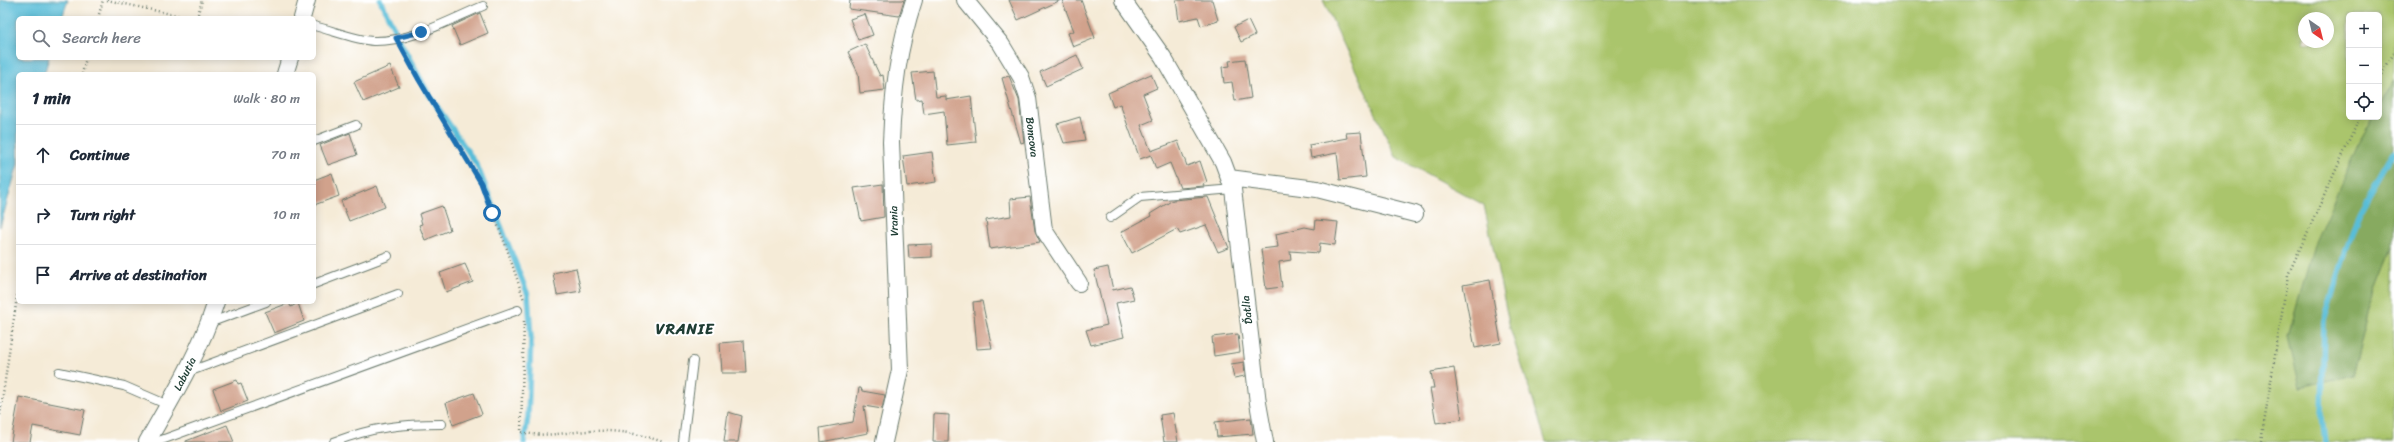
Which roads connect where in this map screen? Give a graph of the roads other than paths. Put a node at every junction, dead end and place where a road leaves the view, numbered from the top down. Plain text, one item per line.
1 (307, 0) edge
2 (914, 0) edge
3 (965, 0) edge
4 (1123, 0) edge
5 (483, 6) dead end
6 (303, 16) edge
7 (316, 27) edge
8 (290, 60) edge
9 (286, 72) edge
10 (356, 125) dead end
11 (316, 140) edge
12 (1231, 184) junction
13 (1415, 214) dead end
14 (1110, 218) dead end
15 (388, 256) dead end
16 (316, 283) edge
17 (1079, 283) dead end
18 (398, 294) dead end
19 (215, 304) edge
20 (261, 304) edge
21 (521, 307) road end
22 (209, 323) junction
23 (693, 361) dead end
24 (59, 372) dead end
25 (187, 373) junction
26 (168, 405) junction
27 (442, 424) dead end
28 (888, 437) edge
29 (147, 442) edge
30 (156, 442) edge
31 (334, 442) edge
32 (683, 442) edge
33 (1265, 442) edge

1 - 6 street
2 - 28 street, Vrania
3 - 17 street, Boncova
4 - 12 street, Ďatlia
5 - 7 lane
8 - 9 street
10 - 11 lane
12 - 13 street
12 - 14 lane
12 - 33 street, Ďatlia
15 - 16 lane
18 - 25 lane
19 - 22 street, Labutia
20 - 22 lane
21 - 30 lane
22 - 25 street, Labutia
23 - 32 lane
24 - 26 lane
25 - 26 street, Labutia
26 - 29 street, Labutia
27 - 31 lane

